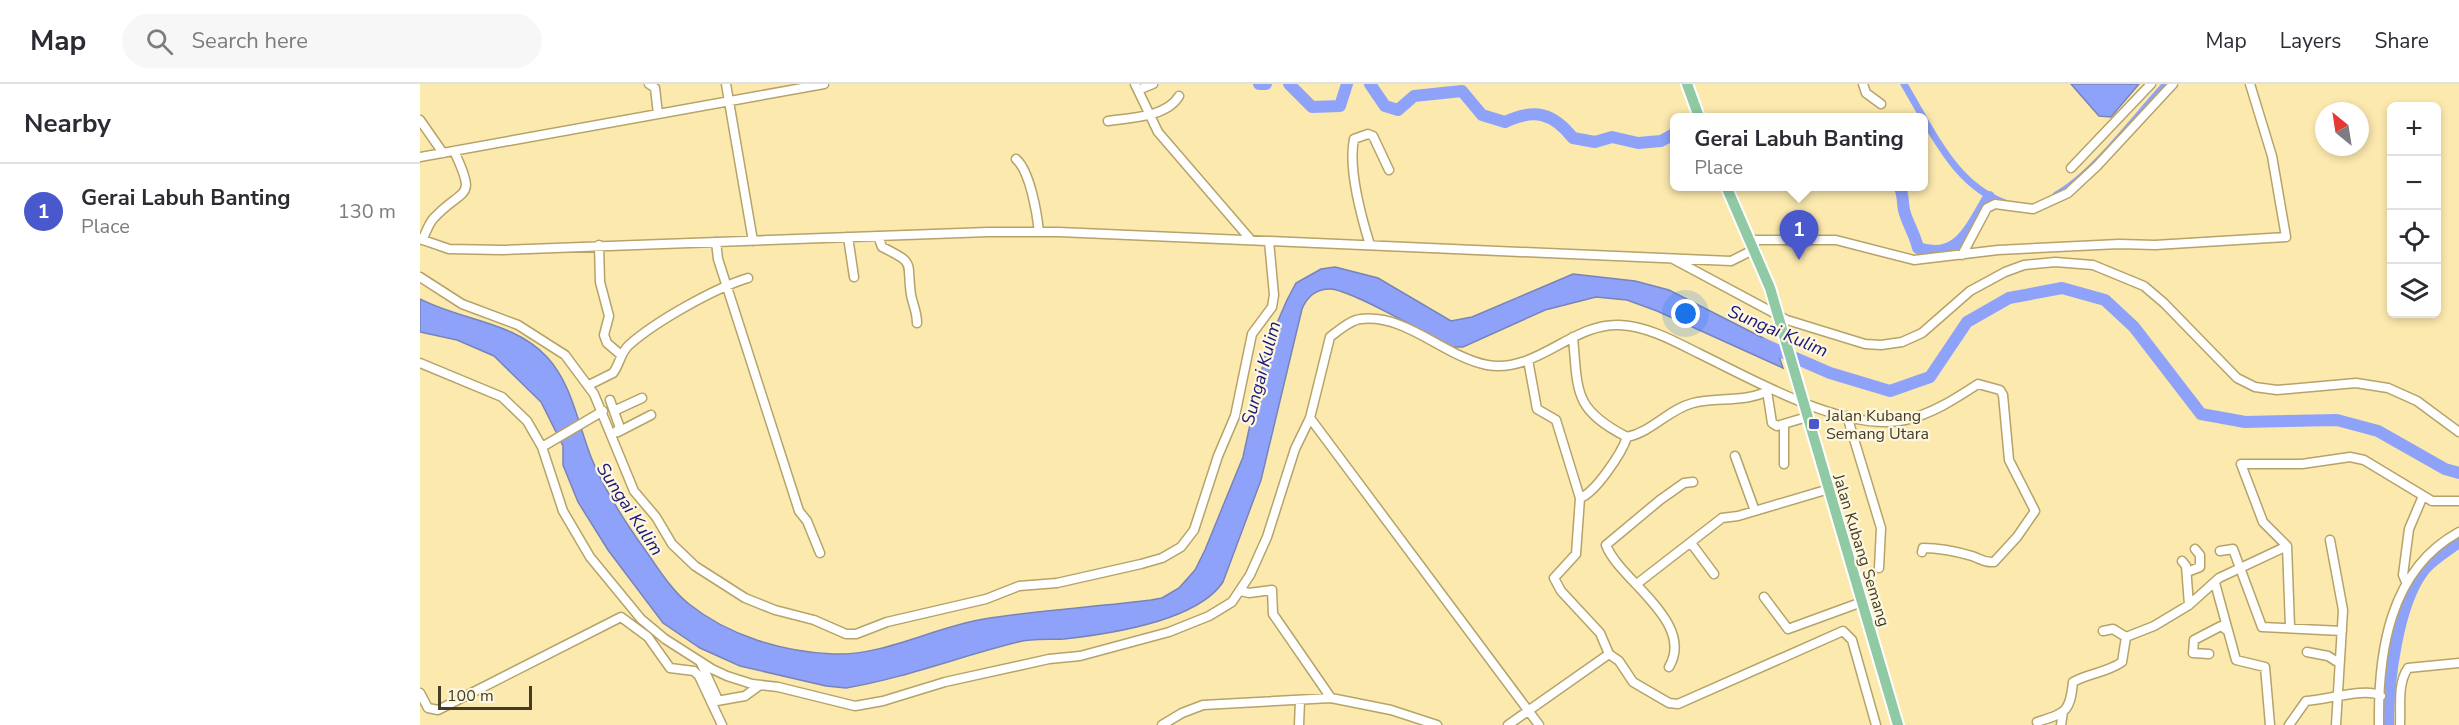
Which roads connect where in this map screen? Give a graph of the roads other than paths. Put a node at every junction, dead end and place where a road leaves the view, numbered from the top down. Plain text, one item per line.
1 (649, 84) edge
2 (726, 84) edge
3 (824, 84) edge
4 (1153, 84) edge
5 (1687, 84) edge
6 (1863, 84) edge
7 (2151, 84) edge
8 (2173, 84) edge
9 (2250, 84) edge
10 (1136, 87) edge
11 (1179, 96) dead end
12 (727, 101) junction
13 (1881, 104) dead end
14 (1698, 113) edge
15 (658, 114) junction
16 (1148, 115) junction
17 (420, 120) edge
18 (1108, 121) dead end
19 (454, 151) junction
20 (443, 153) junction
21 (420, 157) edge
22 (1016, 159) dead end
23 (2072, 168) dead end
24 (1389, 170) dead end
25 (1728, 191) edge
26 (1039, 232) junction
27 (878, 236) junction
28 (848, 237) junction
29 (421, 240) edge
30 (1251, 240) junction
31 (753, 241) junction
32 (1269, 241) junction
33 (716, 242) junction
34 (1753, 244) junction
35 (599, 245) junction
36 (1370, 245) junction
37 (1962, 255) junction
38 (1672, 258) junction
39 (420, 277) edge
40 (854, 277) dead end
41 (748, 278) dead end
42 (726, 285) junction
43 (1777, 317) junction
44 (917, 323) dead end
45 (1573, 337) junction
46 (621, 356) junction
47 (1528, 360) junction
48 (420, 363) edge
49 (589, 385) junction
50 (1769, 390) junction
51 (642, 398) dead end
52 (610, 400) dead end
53 (1802, 404) junction
54 (616, 410) junction
55 (599, 414) junction
56 (651, 415) dead end
57 (1846, 416) junction
58 (1806, 417) junction
59 (1310, 418) junction
60 (1784, 424) junction
61 (2459, 432) edge
62 (615, 434) junction
63 (1627, 437) junction
64 (546, 446) junction
65 (1736, 456) dead end
66 (1784, 464) dead end
67 (1693, 482) dead end
68 (1828, 489) junction
69 (2423, 496) junction
70 (1580, 498) junction
71 (2459, 501) edge
72 (1755, 511) junction
73 (2459, 532) edge
74 (2330, 540) dead end
75 (1691, 543) junction
76 (2287, 546) junction
77 (2195, 549) dead end
78 (2220, 551) dead end
79 (1922, 552) dead end
80 (820, 553) dead end
81 (2182, 561) dead end
82 (1879, 568) dead end
83 (2239, 568) junction
84 (2187, 572) junction
85 (1714, 574) dead end
86 (2406, 582) junction
87 (1638, 583) junction
88 (2215, 583) junction
89 (1240, 591) junction
90 (1764, 597) dead end
91 (1862, 602) junction
92 (2189, 605) junction
93 (2290, 627) junction
94 (2103, 631) dead end
95 (2342, 631) junction
96 (2228, 632) junction
97 (2126, 637) junction
98 (2307, 652) dead end
99 (1609, 654) junction
100 (2209, 654) dead end
101 (701, 663) junction
102 (2338, 663) junction
103 (2459, 663) edge
104 (1669, 667) dead end
105 (760, 685) junction
106 (420, 693) edge
107 (2380, 696) junction
108 (1331, 698) junction
109 (2336, 699) junction
110 (715, 701) junction
111 (1300, 701) junction
112 (1527, 710) junction
113 (2063, 712) junction
114 (2037, 722) dead end
115 (722, 725) edge
116 (1162, 725) edge
117 (1299, 725) edge
118 (1437, 725) edge
119 (1508, 725) edge
120 (1539, 725) edge
121 (1876, 725) edge
122 (1898, 725) edge
123 (2061, 725) edge
124 (2270, 725) edge
125 (2289, 725) edge
126 (2336, 725) edge
127 (2379, 725) edge
128 (2400, 725) edge

1 - 15 street
2 - 12 street
3 - 12 street
4 - 10 street
5 - 14 main road
6 - 13 street
7 - 23 street
8 - 37 street
9 - 37 street
10 - 16 street
11 - 16 street
12 - 15 street
12 - 31 street
15 - 19 street
16 - 18 street
16 - 30 street
17 - 20 street
19 - 20 street
19 - 29 street
20 - 21 street
22 - 26 street
24 - 36 street
25 - 34 main road, Jalan Kubang Semang
26 - 27 street
26 - 30 street
27 - 28 street
27 - 44 street
28 - 31 street
28 - 40 street
29 - 35 street
30 - 32 street
31 - 33 street
32 - 36 street
32 - 62 street
33 - 35 street
33 - 42 street
34 - 37 street
34 - 38 street
34 - 43 main road, Jalan Kubang Semang
35 - 46 street
36 - 38 street
38 - 43 street
39 - 49 street
41 - 42 street
42 - 46 street
42 - 80 street
43 - 53 main road, Jalan Kubang Semang
43 - 61 street
45 - 47 street
45 - 50 street
45 - 63 street
46 - 49 street
47 - 59 street
47 - 70 street
48 - 64 street
49 - 55 street
50 - 53 street
50 - 60 street
50 - 63 street
51 - 54 street
52 - 54 street
53 - 57 street
53 - 58 main road, Jalan Kubang Semang
54 - 62 street
55 - 62 street
55 - 64 street
56 - 62 street
57 - 79 street
57 - 82 street
58 - 60 street
58 - 68 main road, Jalan Kubang Semang
59 - 89 street
59 - 112 street
60 - 66 street
63 - 70 street
64 - 101 street
65 - 72 street
67 - 87 street
68 - 72 street
68 - 91 main road, Jalan Kubang Semang
69 - 71 street
69 - 76 street
69 - 86 street
70 - 99 street
72 - 75 street
73 - 86 street
74 - 95 street
75 - 85 street
75 - 87 street
76 - 83 street
76 - 93 street
77 - 84 street
78 - 83 street
81 - 84 street
83 - 88 street
83 - 93 street
84 - 92 street
86 - 107 street
87 - 104 street
88 - 92 street
88 - 96 street
89 - 105 street
89 - 108 street
90 - 91 street
91 - 122 main road, Jalan Kubang Semang
92 - 97 street
93 - 95 street
94 - 97 street
95 - 102 street
96 - 100 street
96 - 124 street
97 - 113 street
98 - 102 street
99 - 112 street
99 - 121 street
101 - 105 street
101 - 110 street
102 - 109 street
103 - 128 street
105 - 110 street
106 - 110 street
107 - 109 street
107 - 127 street
108 - 111 street
108 - 118 street
109 - 125 street
109 - 126 street
110 - 115 street
111 - 116 street
111 - 117 street
112 - 119 street
112 - 120 street
113 - 114 street
113 - 123 street

